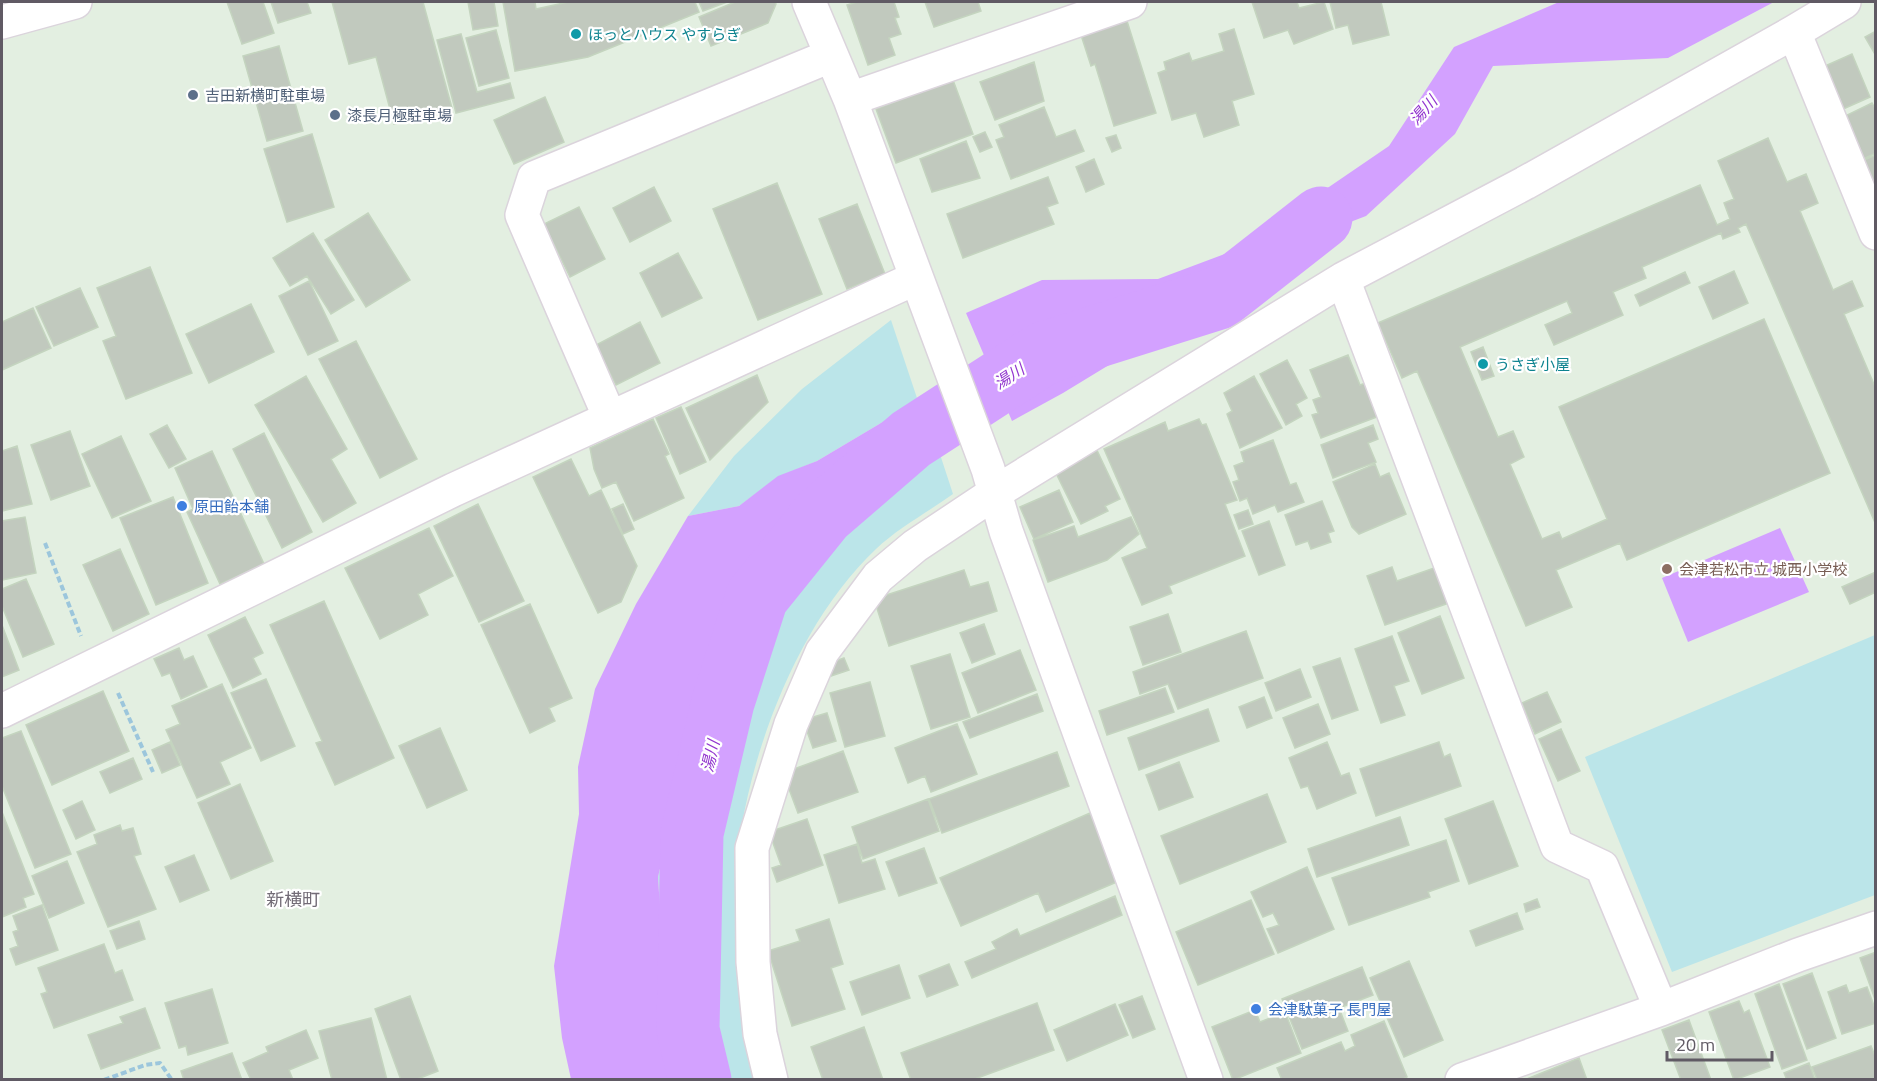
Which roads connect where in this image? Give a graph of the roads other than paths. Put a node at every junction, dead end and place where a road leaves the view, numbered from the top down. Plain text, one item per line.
1 (75, 2) edge
2 (809, 2) edge
3 (1130, 2) edge
4 (1844, 2) edge
5 (2, 22) edge
6 (1794, 32) junction
7 (818, 61) dead end
8 (850, 99) junction
9 (1875, 233) edge
10 (1342, 279) junction
11 (919, 285) junction
12 (610, 418) junction
13 (992, 480) junction
14 (2, 711) edge
15 (1875, 928) edge
16 (1661, 1009) junction
17 (771, 1080) edge
18 (1206, 1080) edge
19 (1462, 1080) edge

1 - 5 street
2 - 8 street
3 - 8 street
4 - 6 street
6 - 9 street
6 - 10 street
7 - 12 street
8 - 11 street
10 - 13 street
10 - 16 street
11 - 12 street
11 - 13 street
12 - 14 street
13 - 17 street
13 - 18 street
15 - 16 street
16 - 19 street

